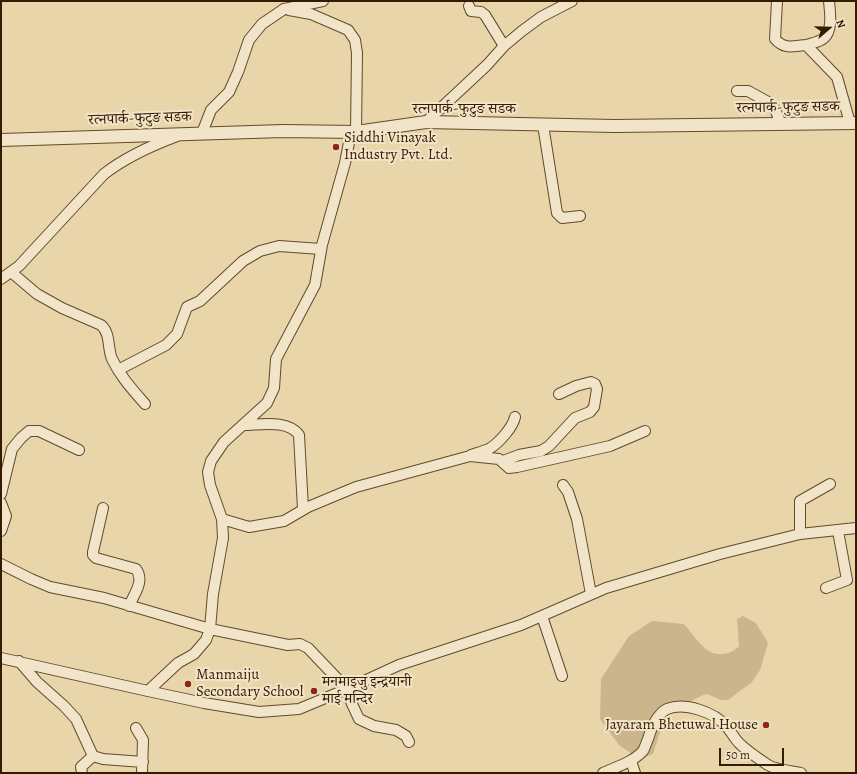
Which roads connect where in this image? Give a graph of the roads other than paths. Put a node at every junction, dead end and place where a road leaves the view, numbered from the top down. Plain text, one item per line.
1 (323, 1) edge
2 (572, 1) edge
3 (777, 1) edge
4 (830, 1) edge
5 (284, 5) edge
6 (469, 6) dead end
7 (806, 45) junction
8 (504, 46) junction
9 (737, 91) dead end
10 (426, 122) junction
11 (853, 123) edge
12 (781, 124) junction
13 (543, 125) junction
14 (354, 132) junction
15 (184, 133) junction
16 (202, 133) junction
17 (1, 140) edge
18 (580, 216) dead end
19 (321, 249) junction
20 (11, 272) junction
21 (1, 279) edge
22 (118, 370) junction
23 (559, 394) dead end
24 (145, 404) dead end
25 (515, 417) dead end
26 (243, 425) junction
27 (645, 430) dead end
28 (80, 450) dead end
29 (470, 456) junction
30 (503, 462) junction
31 (563, 484) dead end
32 (830, 484) dead end
33 (1, 494) edge
34 (1, 503) edge
35 (103, 508) dead end
36 (303, 509) junction
37 (222, 519) junction
38 (856, 528) edge
39 (1, 530) edge
40 (838, 531) junction
41 (800, 534) junction
42 (1, 564) edge
43 (826, 588) dead end
44 (592, 594) junction
45 (128, 606) junction
46 (542, 616) junction
47 (210, 629) junction
48 (1, 658) edge
49 (19, 661) junction
50 (562, 676) dead end
51 (347, 689) junction
52 (148, 691) junction
53 (136, 728) dead end
54 (409, 742) dead end
55 (93, 756) junction
56 (630, 761) junction
57 (142, 762) junction
58 (770, 770) edge
59 (82, 773) edge
60 (142, 773) edge
61 (603, 773) edge
62 (635, 773) edge
63 (801, 773) edge

1 - 5 street
2 - 8 street
3 - 7 street
4 - 7 street
5 - 14 street
5 - 16 street
6 - 8 street
7 - 11 street
8 - 10 street
9 - 12 street
10 - 13 street, रत्नपार्क-फुटुङ सडक
10 - 14 street, रत्नपार्क-फुटुङ सडक
11 - 12 street, रत्नपार्क-फुटुङ सडक
12 - 13 street, रत्नपार्क-फुटुङ सडक
13 - 18 street
14 - 16 street, रत्नपार्क-फुटुङ सडक
14 - 19 street
15 - 16 street, रत्नपार्क-फुटुङ सडक
15 - 17 street, रत्नपार्क-फुटुङ सडक
15 - 20 street
19 - 22 street
19 - 26 street
20 - 21 street
20 - 22 street
22 - 24 street
23 - 30 street
25 - 29 street
26 - 36 street
26 - 37 street
27 - 30 street
28 - 33 street
29 - 30 street
29 - 36 street
31 - 44 street
32 - 41 street
34 - 39 street
35 - 45 street
36 - 37 street
37 - 47 street
38 - 40 street
40 - 41 street
40 - 43 street
41 - 44 street
42 - 45 street
44 - 46 street
45 - 47 street
46 - 50 street
46 - 51 street
47 - 51 street
47 - 52 street
48 - 49 street
49 - 52 street
49 - 55 street
51 - 52 street
51 - 54 street
53 - 57 street
55 - 57 street
55 - 59 street
56 - 58 street
56 - 61 street
56 - 62 street
57 - 60 street
58 - 63 street

